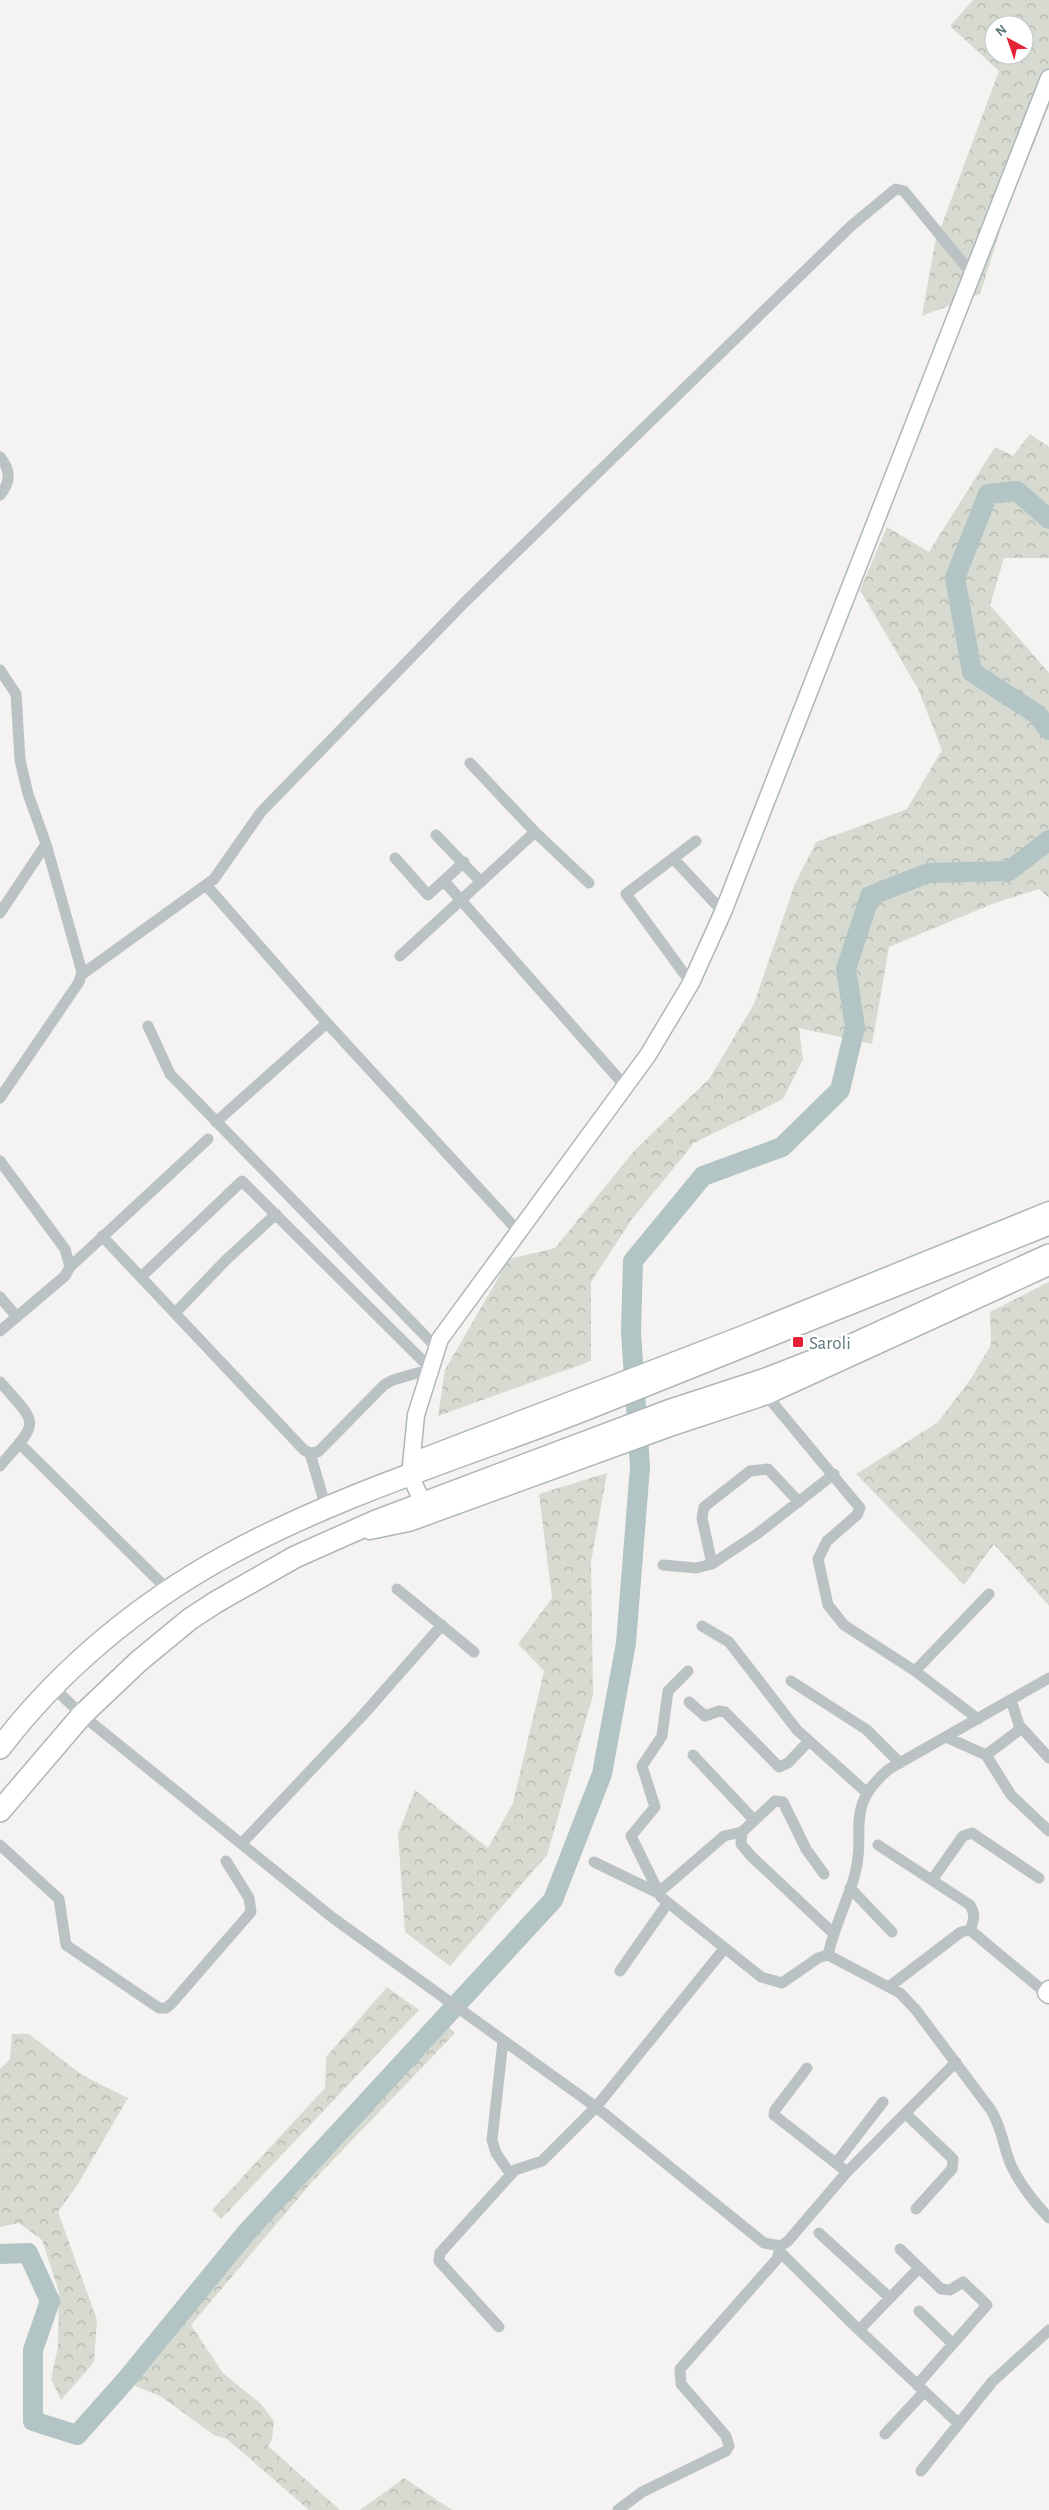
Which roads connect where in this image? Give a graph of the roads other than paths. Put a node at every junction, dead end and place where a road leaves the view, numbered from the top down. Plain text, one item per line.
1 (1049, 78) edge
2 (972, 274) junction
3 (0, 457) edge
4 (0, 495) edge
5 (0, 670) edge
6 (470, 763) dead end
7 (535, 832) junction
8 (436, 835) dead end
9 (696, 842) dead end
10 (46, 844) junction
11 (396, 858) dead end
12 (673, 858) junction
13 (464, 862) junction
14 (444, 881) junction
15 (482, 882) junction
16 (589, 883) dead end
17 (206, 886) junction
18 (462, 901) junction
19 (723, 912) junction
20 (0, 913) edge
21 (400, 956) dead end
22 (81, 970) junction
23 (692, 983) junction
24 (328, 1024) junction
25 (148, 1026) dead end
26 (625, 1086) junction
27 (0, 1098) edge
28 (216, 1122) junction
29 (208, 1139) dead end
30 (0, 1161) edge
31 (1049, 1210) edge
32 (276, 1214) junction
33 (1049, 1224) edge
34 (519, 1232) junction
35 (102, 1236) junction
36 (1049, 1255) edge
37 (70, 1267) junction
38 (1049, 1267) edge
39 (141, 1277) junction
40 (0, 1297) edge
41 (175, 1313) junction
42 (17, 1317) junction
43 (0, 1331) edge
44 (437, 1348) junction
45 (431, 1369) junction
46 (662, 1372) junction
47 (0, 1382) edge
48 (767, 1396) junction
49 (669, 1420) junction
50 (19, 1443) junction
51 (310, 1453) junction
52 (0, 1466) edge
53 (411, 1468) junction
54 (838, 1478) junction
55 (799, 1502) junction
56 (326, 1508) junction
57 (426, 1510) junction
58 (712, 1564) junction
59 (663, 1565) dead end
60 (396, 1589) dead end
61 (169, 1591) junction
62 (988, 1594) dead end
63 (442, 1625) junction
64 (702, 1626) dead end
65 (474, 1652) dead end
66 (688, 1671) dead end
67 (915, 1671) junction
68 (1049, 1678) edge
69 (791, 1681) dead end
70 (52, 1687) junction
71 (1011, 1700) junction
72 (688, 1702) dead end
73 (82, 1715) junction
74 (978, 1719) junction
75 (1019, 1725) junction
76 (946, 1737) junction
77 (809, 1741) junction
78 (0, 1748) edge
79 (693, 1755) dead end
80 (986, 1755) junction
81 (1049, 1758) edge
82 (900, 1763) junction
83 (866, 1792) junction
84 (0, 1811) edge
85 (754, 1820) junction
86 (1049, 1831) edge
87 (742, 1832) junction
88 (242, 1843) junction
89 (0, 1845) edge
90 (878, 1845) dead end
91 (226, 1861) dead end
92 (594, 1862) dead end
93 (824, 1874) dead end
94 (1039, 1878) dead end
95 (932, 1880) junction
96 (850, 1888) junction
97 (658, 1893) junction
98 (667, 1904) junction
99 (970, 1930) junction
100 (892, 1932) dead end
101 (833, 1933) junction
102 (724, 1950) junction
103 (828, 1954) junction
104 (620, 1971) dead end
105 (890, 1986) junction
106 (1048, 1992) edge
107 (503, 2041) junction
108 (956, 2062) junction
109 (807, 2068) dead end
110 (883, 2102) dead end
111 (596, 2107) junction
112 (905, 2113) junction
113 (836, 2163) junction
114 (847, 2172) junction
115 (511, 2175) junction
116 (916, 2209) dead end
117 (1049, 2218) edge
118 (819, 2233) dead end
119 (780, 2249) junction
120 (900, 2249) dead end
121 (919, 2268) junction
122 (890, 2298) junction
123 (919, 2311) dead end
124 (499, 2327) dead end
125 (859, 2330) junction
126 (1049, 2330) edge
127 (953, 2344) junction
128 (920, 2389) junction
129 (958, 2423) junction
130 (885, 2434) dead end
131 (921, 2471) dead end
132 (618, 2510) edge

1 - 2 street
2 - 17 street
2 - 19 street
3 - 4 street
5 - 10 street
6 - 7 street
7 - 15 street
7 - 16 street
8 - 13 street
9 - 12 street
10 - 20 street
10 - 22 street
11 - 14 street
12 - 19 street
12 - 23 street
13 - 14 street
13 - 15 street
14 - 18 street
15 - 18 street
17 - 22 street
17 - 24 street
18 - 21 street
18 - 26 street
19 - 23 street
22 - 27 street
23 - 26 street
24 - 28 street
24 - 34 street
25 - 28 street
26 - 34 street
28 - 44 street
29 - 35 street
30 - 37 street
31 - 46 street
32 - 39 street
32 - 41 street
32 - 45 street
33 - 46 highway
34 - 44 street
35 - 37 street
35 - 39 street
36 - 49 highway
37 - 42 street
38 - 48 street
39 - 41 street
40 - 42 street
41 - 51 street
42 - 43 street
44 - 45 street
45 - 51 street
45 - 53 street
46 - 53 highway
47 - 50 street
48 - 49 street
48 - 54 street
49 - 57 highway
50 - 52 street
50 - 61 street
51 - 56 street
53 - 56 highway
53 - 57 street
54 - 55 street
54 - 67 street
55 - 58 street
55 - 58 street
56 - 61 highway
57 - 73 highway
58 - 59 street
60 - 63 street
61 - 70 highway
62 - 67 street
63 - 65 street
63 - 88 street
64 - 77 street
66 - 97 street
67 - 74 street
68 - 71 street
69 - 82 street
70 - 73 street
70 - 78 highway
71 - 74 street
71 - 75 street
72 - 77 street
73 - 84 highway
73 - 88 street
74 - 76 street
75 - 80 street
75 - 81 street
76 - 80 street
76 - 82 street
77 - 83 street
79 - 85 street
80 - 86 street
82 - 83 street
83 - 96 street
85 - 87 street
85 - 93 street
87 - 97 street
87 - 101 street
88 - 107 street
89 - 91 street
90 - 95 street
92 - 97 street
94 - 95 street
95 - 99 street
96 - 100 street
96 - 101 street
97 - 98 street
98 - 102 street
98 - 104 street
99 - 105 street
99 - 106 street
101 - 103 street
102 - 103 street
102 - 111 street
103 - 105 street
105 - 108 street
107 - 111 street
107 - 115 street
108 - 112 street
108 - 117 street
109 - 113 street
110 - 113 street
111 - 115 street
111 - 119 street
112 - 114 street
112 - 116 street
113 - 114 street
114 - 119 street
115 - 124 street
118 - 122 street
119 - 125 street
119 - 132 street
120 - 121 street
121 - 122 street
121 - 127 street
122 - 125 street
123 - 127 street
125 - 128 street
126 - 129 street
127 - 128 street
128 - 129 street
128 - 130 street
129 - 131 street

